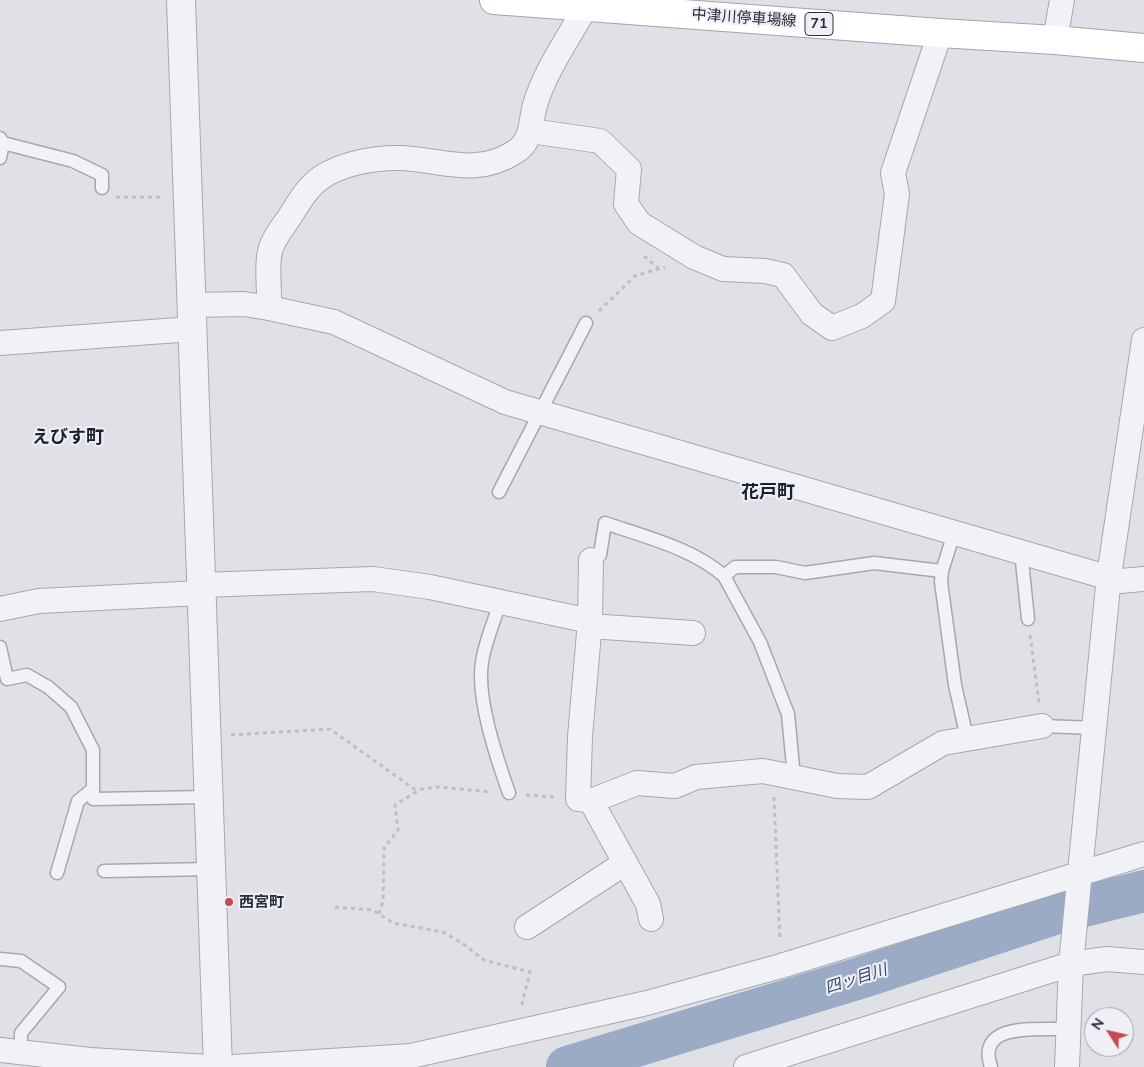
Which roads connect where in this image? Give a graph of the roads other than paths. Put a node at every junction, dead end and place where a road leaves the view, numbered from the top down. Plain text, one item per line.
1 (181, 0) edge
2 (504, 0) edge
3 (1062, 0) edge
4 (619, 4) edge
5 (585, 8) junction
6 (940, 33) junction
7 (1055, 40) junction
8 (1144, 48) edge
9 (531, 131) junction
10 (2, 141) edge
11 (0, 158) edge
12 (102, 188) road end
13 (269, 308) junction
14 (192, 317) junction
15 (586, 323) road end
16 (1144, 340) edge
17 (0, 343) edge
18 (541, 412) junction
19 (499, 492) dead end
20 (954, 533) junction
21 (1021, 552) junction
22 (592, 560) joint
23 (942, 571) junction
24 (724, 576) junction
25 (1109, 576) junction
26 (1144, 579) edge
27 (200, 589) junction
28 (500, 602) junction
29 (0, 609) edge
30 (1028, 619) road end
31 (589, 624) junction
32 (693, 633) dead end
33 (0, 647) edge
34 (1042, 726) joint
35 (1095, 728) junction
36 (967, 738) junction
37 (784, 775) junction
38 (93, 789) junction
39 (509, 794) road end
40 (208, 797) junction
41 (585, 800) junction
42 (1144, 854) edge
43 (625, 863) junction
44 (211, 869) junction
45 (104, 870) dead end
46 (57, 873) dead end
47 (1080, 875) junction
48 (651, 919) dead end
49 (527, 927) dead end
50 (0, 959) edge
51 (1144, 962) edge
52 (1071, 964) junction
53 (1068, 1030) junction
54 (10, 1051) edge
55 (208, 1067) edge
56 (218, 1067) edge
57 (233, 1067) edge
58 (746, 1067) edge
59 (991, 1067) edge
60 (1067, 1067) edge

1 - 14 street
2 - 5 main road, 中津川停車場線 / 71
3 - 7 street
4 - 5 main road, 中津川停車場線 / 71
4 - 6 main road, 中津川停車場線 / 71
5 - 9 street
6 - 7 main road, 中津川停車場線 / 71
6 - 9 street
7 - 8 main road, 中津川停車場線 / 71
9 - 13 street
10 - 11 lane
10 - 12 lane
13 - 14 street
13 - 18 street
14 - 17 street
14 - 27 street
15 - 18 lane
16 - 25 street
18 - 19 lane
18 - 20 street
20 - 21 street
20 - 23 lane
21 - 25 street
21 - 30 lane
22 - 24 lane
22 - 31 street
23 - 24 lane
23 - 36 lane
24 - 37 lane
25 - 26 street
25 - 35 street
27 - 28 street
27 - 29 street
27 - 40 street
28 - 31 street
28 - 39 lane
31 - 32 street
31 - 41 street
33 - 38 lane
34 - 35 lane
34 - 36 street
35 - 47 street
36 - 37 street
37 - 41 street
38 - 40 lane
38 - 46 lane
40 - 44 street
41 - 43 street
42 - 47 street
43 - 48 street
43 - 49 street
44 - 45 lane
44 - 56 street
47 - 52 street
47 - 57 street
50 - 54 lane
51 - 52 street
52 - 53 street
52 - 58 street
53 - 59 lane
53 - 60 street
54 - 55 street

